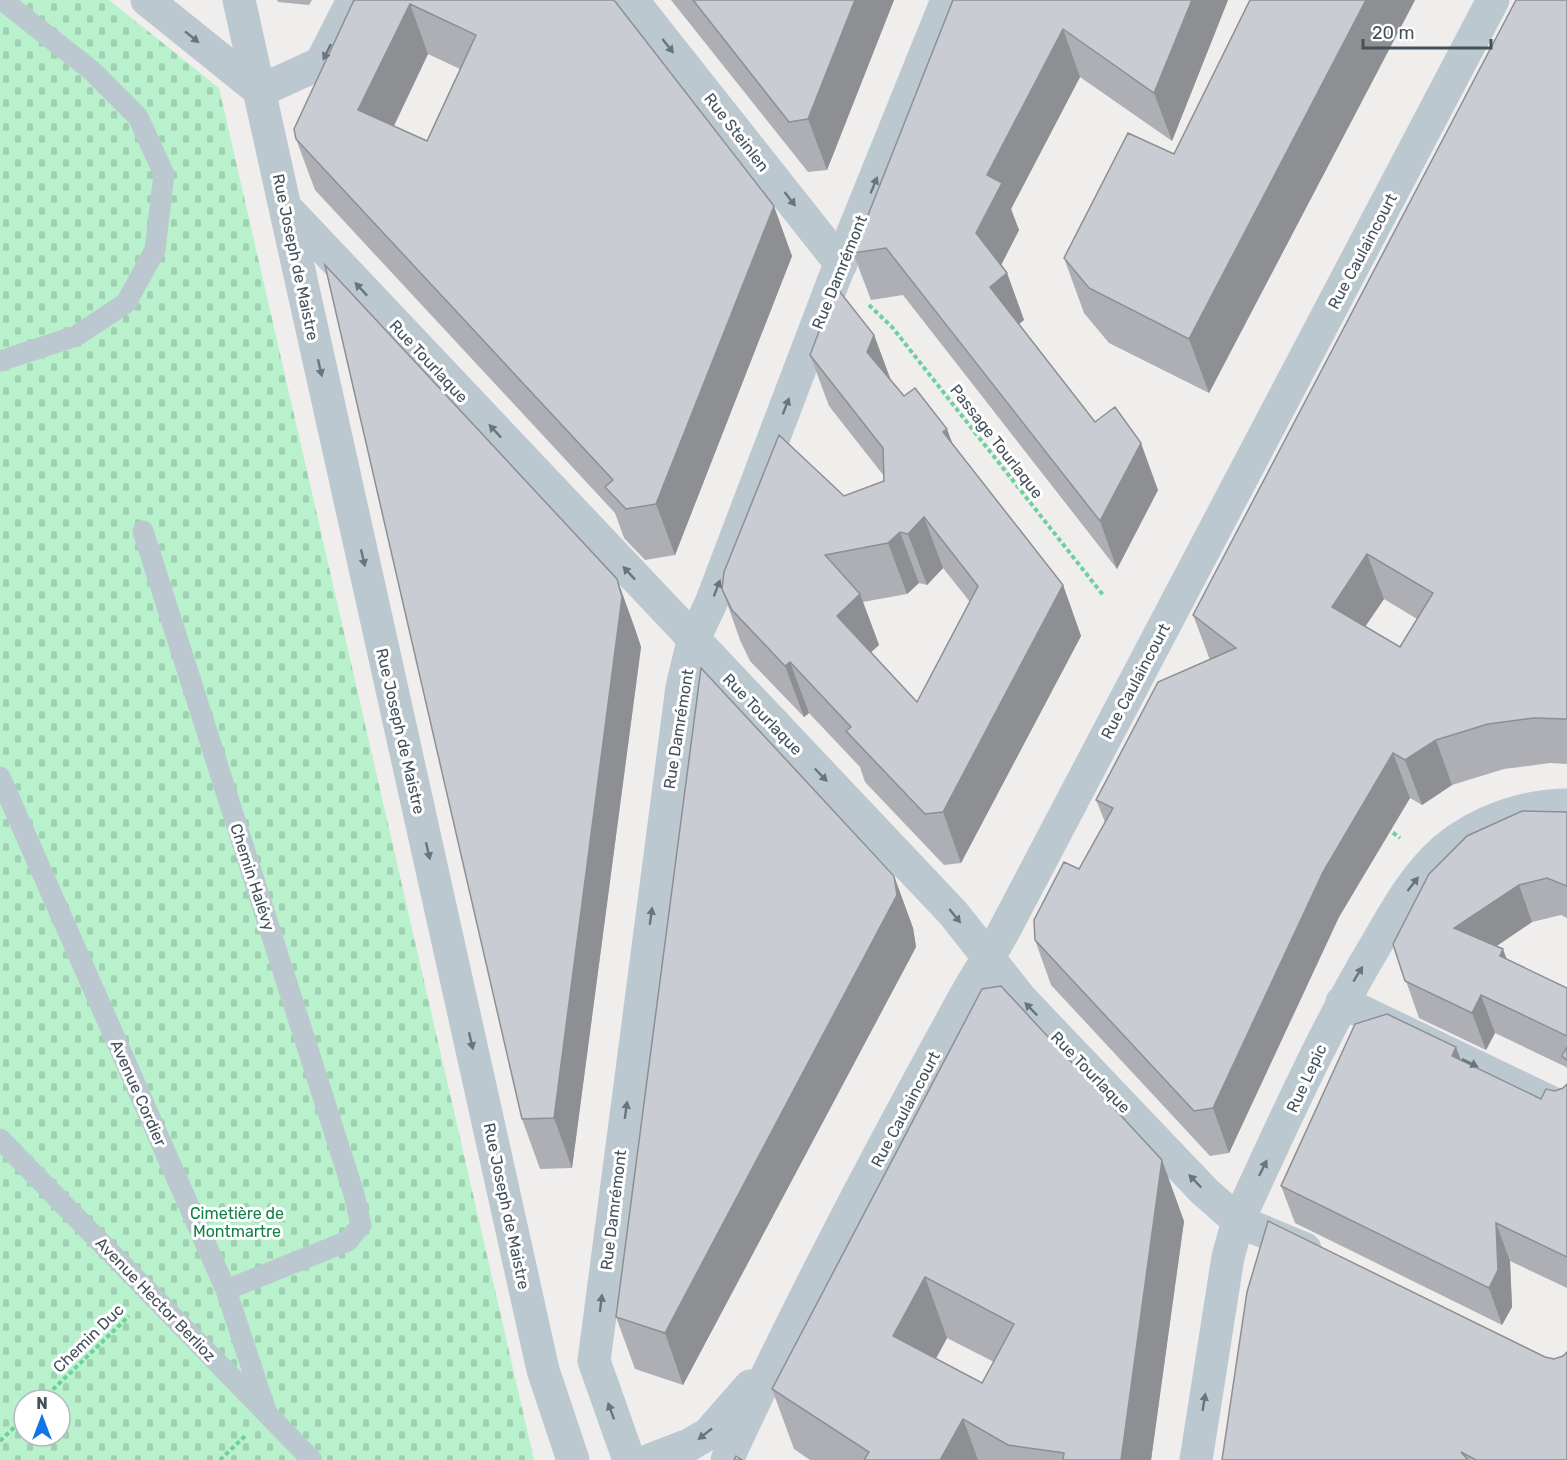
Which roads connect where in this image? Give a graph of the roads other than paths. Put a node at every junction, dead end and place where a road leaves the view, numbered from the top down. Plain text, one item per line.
1 (2, 0) edge
2 (147, 0) edge
3 (239, 0) edge
4 (353, 0) edge
5 (632, 0) edge
6 (947, 0) edge
7 (1493, 0) edge
8 (260, 91) junction
9 (286, 208) junction
10 (841, 264) junction
11 (0, 362) edge
12 (143, 531) dead end
13 (693, 641) junction
14 (0, 777) edge
15 (1567, 805) edge
16 (988, 959) junction
17 (1342, 1002) junction
18 (1567, 1110) edge
19 (0, 1139) edge
20 (1238, 1221) junction
21 (1334, 1263) edge
22 (226, 1290) junction
23 (773, 1360) junction
24 (267, 1414) junction
25 (312, 1460) edge
26 (573, 1460) edge
27 (629, 1460) edge
28 (650, 1460) edge
29 (727, 1460) edge
30 (1196, 1460) edge

1 - 11 lane
2 -> 8 street
3 - 8 street, Rue Joseph de Maistre
4 -> 8 street
5 -> 10 street, Rue Steinlen
10 -> 6 street, Rue Damrémont
7 - 16 street, Rue Caulaincourt
8 - 9 street, Rue Joseph de Maistre
13 -> 9 street, Rue Tourlaque
9 -> 26 street, Rue Joseph de Maistre
13 -> 10 street, Rue Damrémont
12 - 22 lane, Chemin Halévy
13 -> 16 street, Rue Tourlaque
27 -> 13 street, Rue Damrémont
14 - 22 lane, Avenue Cordier
17 -> 15 street, Rue Lepic
20 -> 16 street, Rue Tourlaque
16 - 23 street, Rue Caulaincourt
17 -> 18 street
20 -> 17 street, Rue Lepic
19 - 24 lane, Avenue Hector Berlioz
20 - 21 street
30 -> 20 street, Rue Lepic
22 - 24 lane, Avenue Cordier
23 -> 28 street, Rue Caulaincourt
23 - 29 street, Rue Caulaincourt
24 - 25 lane, Avenue Hector Berlioz

